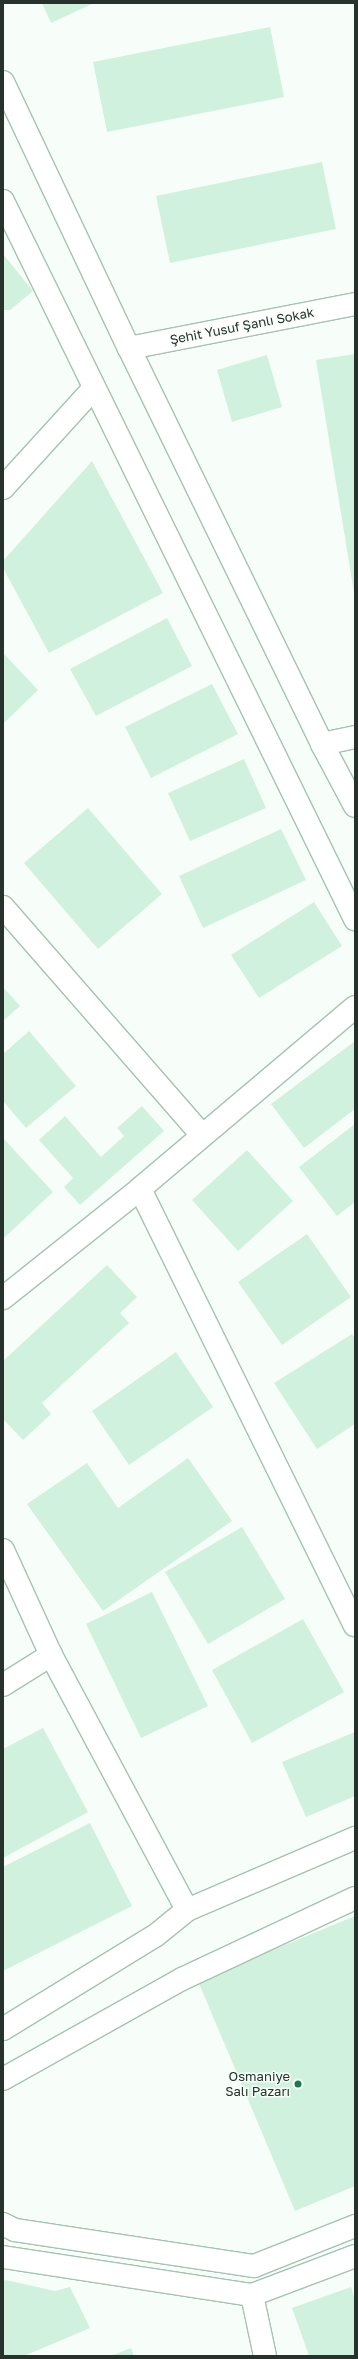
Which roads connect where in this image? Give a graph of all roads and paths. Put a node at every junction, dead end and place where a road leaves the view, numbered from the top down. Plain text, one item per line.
1 (3, 82) edge
2 (3, 201) edge
3 (355, 304) edge
4 (128, 348) junction
5 (94, 388) junction
6 (3, 488) edge
7 (355, 737) edge
8 (322, 744) junction
9 (355, 806) edge
10 (3, 907) edge
11 (355, 919) edge
12 (355, 1007) edge
13 (202, 1135) junction
14 (140, 1189) junction
15 (3, 1298) edge
16 (3, 1550) edge
17 (355, 1625) edge
18 (51, 1655) junction
19 (3, 1685) edge
20 (355, 1838) edge
21 (355, 1898) edge
22 (187, 1910) junction
23 (3, 2029) edge
24 (3, 2079) edge
25 (3, 2224) edge
26 (355, 2226) edge
27 (3, 2256) edge
28 (355, 2256) edge
29 (252, 2295) junction
30 (265, 2356) edge

1 - 4 street
2 - 5 street
3 - 4 street, Şehit Yusuf Şanlı Sokak
4 - 8 street
5 - 6 street
5 - 11 street
7 - 8 street
8 - 9 street
10 - 13 street
12 - 13 street
13 - 14 street
14 - 15 street
14 - 17 street
16 - 18 street
18 - 19 street
18 - 22 street
20 - 22 street
21 - 24 street
22 - 23 street
25 - 26 street
27 - 29 street
28 - 29 street
29 - 30 street

